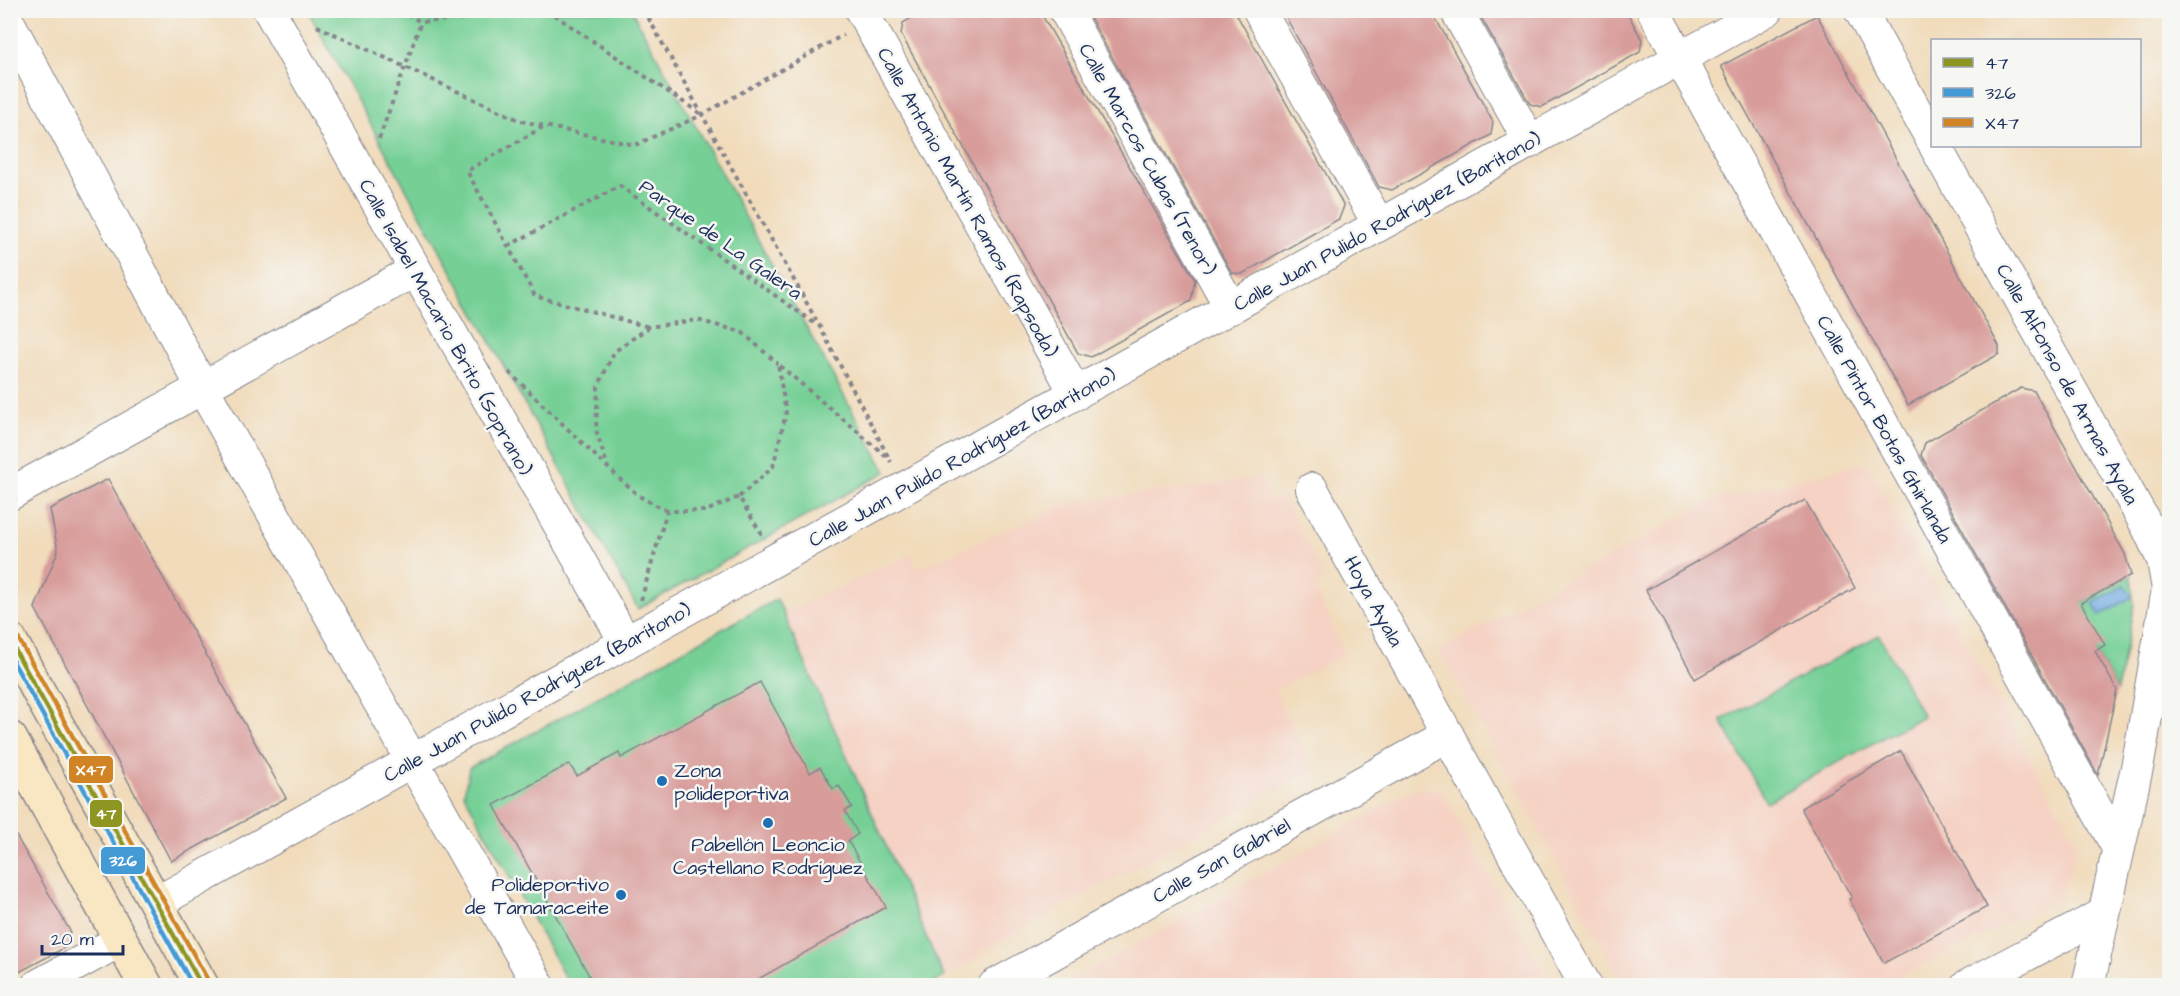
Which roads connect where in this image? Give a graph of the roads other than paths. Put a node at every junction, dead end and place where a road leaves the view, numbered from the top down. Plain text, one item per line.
1 (269, 10) edge
2 (1065, 10) edge
3 (1259, 10) edge
4 (1456, 10) edge
5 (1653, 10) edge
6 (1767, 10) edge
7 (1860, 10) edge
8 (871, 14) edge
9 (10, 25) edge
10 (1680, 59) junction
11 (1931, 138) edge
12 (1530, 142) junction
13 (1936, 147) edge
14 (1379, 225) junction
15 (414, 271) junction
16 (1231, 308) junction
17 (202, 387) junction
18 (1076, 394) junction
19 (1312, 489) dead end
20 (10, 494) edge
21 (10, 640) edge
22 (626, 643) junction
23 (1442, 724) junction
24 (10, 738) edge
25 (412, 761) junction
26 (2118, 848) junction
27 (156, 903) junction
28 (2104, 914) junction
29 (121, 940) junction
30 (36, 986) edge
31 (146, 986) edge
32 (202, 986) edge
33 (539, 986) edge
34 (994, 986) edge
35 (1586, 986) edge
36 (1967, 986) edge
37 (2088, 986) edge

1 - 15 street, Calle Isabel Macario Brito (Soprano)
2 - 16 street, Calle Marcos Cubas (Tenor)
3 - 14 street
4 - 12 street
5 - 10 street, Calle Pintor Botas Ghirlanda
6 - 10 street, Calle Juan Pulido Rodríguez (Barítono)
7 - 11 street
8 - 18 street, Calle Antonio Martín Ramos (Rapsoda)
9 - 17 street
10 - 12 street, Calle Juan Pulido Rodríguez (Barítono)
10 - 26 street, Calle Pintor Botas Ghirlanda
12 - 14 street, Calle Juan Pulido Rodríguez (Barítono)
13 - 26 street, Calle Alfonso de Armas Ayala
14 - 16 street, Calle Juan Pulido Rodríguez (Barítono)
15 - 17 street
15 - 22 street, Calle Isabel Macario Brito (Soprano)
16 - 18 street, Calle Juan Pulido Rodríguez (Barítono)
17 - 20 street
17 - 25 street
18 - 22 street, Calle Juan Pulido Rodríguez (Barítono)
19 - 23 street, Hoya Ayala
21 - 27 street
22 - 25 street, Calle Juan Pulido Rodríguez (Barítono)
23 - 34 street, Calle San Gabriel
23 - 35 street
24 - 29 street
25 - 27 street, Calle Juan Pulido Rodríguez (Barítono)
25 - 33 street
26 - 28 street, Calle Alfonso de Armas Ayala
27 - 32 street
28 - 36 street
28 - 37 street, Calle Alfonso de Armas Ayala
29 - 30 street
29 - 31 street

